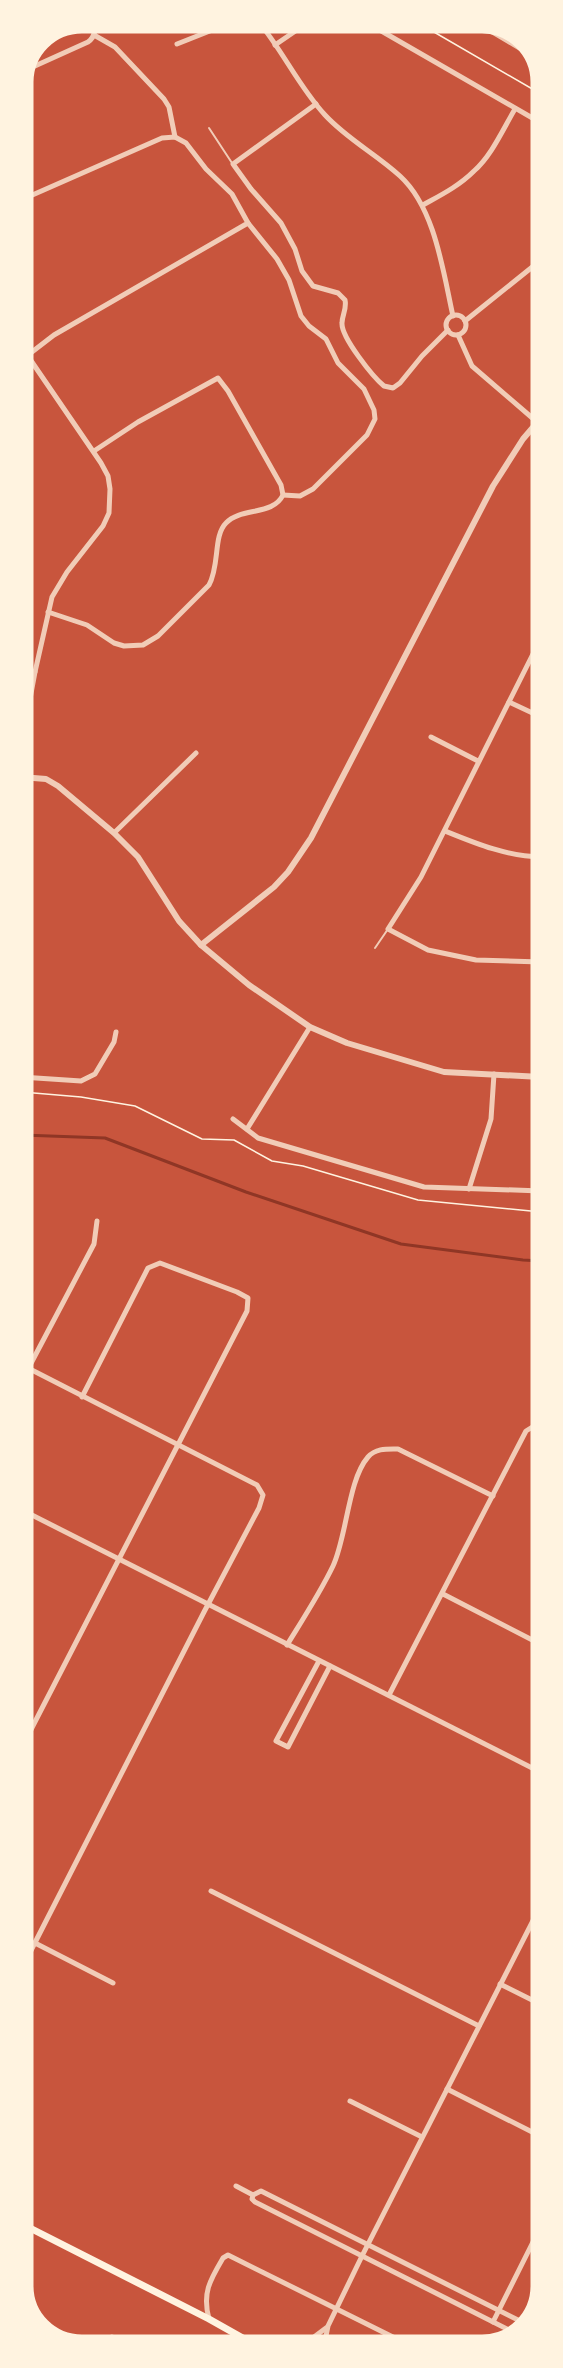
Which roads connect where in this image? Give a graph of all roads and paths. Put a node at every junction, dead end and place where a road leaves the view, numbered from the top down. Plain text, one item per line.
1 (207, 32) edge
2 (266, 32) edge
3 (294, 32) edge
4 (383, 32) edge
5 (434, 32) edge
6 (495, 33) edge
7 (94, 35) joint
8 (510, 42) joint
9 (177, 44) dead end
10 (275, 45) junction
11 (515, 45) edge
12 (34, 67) edge
13 (532, 89) edge
14 (316, 104) junction
15 (515, 108) junction
16 (532, 118) edge
17 (209, 128) dead end
18 (175, 137) junction
19 (233, 164) junction
20 (32, 195) edge
21 (423, 205) junction
22 (248, 223) junction
23 (532, 267) edge
24 (453, 316) junction
25 (465, 321) junction
26 (448, 330) junction
27 (458, 335) junction
28 (32, 352) edge
29 (32, 361) edge
30 (532, 414) edge
31 (532, 428) edge
32 (94, 452) junction
33 (283, 495) junction
34 (48, 612) junction
35 (532, 657) edge
36 (34, 672) joint
37 (32, 684) edge
38 (509, 702) junction
39 (532, 713) edge
40 (430, 737) dead end
41 (196, 753) dead end
42 (478, 762) junction
43 (32, 778) edge
44 (445, 831) junction
45 (114, 833) junction
46 (532, 856) edge
47 (388, 929) junction
48 (201, 945) junction
49 (375, 948) dead end
50 (532, 962) edge
51 (310, 1027) junction
52 (116, 1032) dead end
53 (494, 1074) junction
54 (532, 1076) edge
55 (32, 1078) edge
56 (32, 1093) edge
57 (233, 1119) dead end
58 (246, 1129) junction
59 (469, 1189) junction
60 (532, 1191) edge
61 (532, 1211) edge
62 (97, 1221) dead end
63 (32, 1361) edge
64 (32, 1371) edge
65 (82, 1397) junction
66 (532, 1427) edge
67 (178, 1443) junction
68 (493, 1496) junction
69 (32, 1515) edge
70 (118, 1560) junction
71 (443, 1593) junction
72 (208, 1605) junction
73 (532, 1639) edge
74 (287, 1645) junction
75 (319, 1661) junction
76 (330, 1666) junction
77 (389, 1695) junction
78 (32, 1728) edge
79 (532, 1768) edge
80 (211, 1891) dead end
81 (532, 1922) edge
82 (35, 1943) junction
83 (32, 1949) edge
84 (113, 1983) dead end
85 (500, 1984) junction
86 (532, 2001) edge
87 (479, 2026) junction
88 (447, 2089) junction
89 (350, 2100) dead end
90 (532, 2132) edge
91 (422, 2137) junction
92 (236, 2186) dead end
93 (253, 2195) junction
94 (32, 2229) edge
95 (368, 2244) junction
96 (532, 2244) edge
97 (362, 2256) junction
98 (337, 2308) junction
99 (499, 2309) junction
100 (209, 2319) junction
101 (518, 2320) edge
102 (493, 2322) junction
103 (328, 2326) junction
104 (507, 2329) edge
105 (240, 2336) edge
106 (315, 2336) edge
107 (326, 2336) edge
108 (392, 2336) edge

1 - 9 street
2 - 10 street
3 - 10 street
4 - 15 street
5 - 13 path
6 - 8 street
7 - 12 street
7 - 18 street
8 - 11 street
10 - 14 street
14 - 19 street
14 - 21 street
15 - 16 street
15 - 21 street
17 - 19 lane
18 - 20 street
18 - 22 street
19 - 26 street
21 - 24 street
22 - 28 street
22 - 33 street
23 - 25 street
24 - 25 street
24 - 26 street
25 - 27 street
26 - 27 street
27 - 30 street
29 - 32 street
31 - 48 street
32 - 33 street
32 - 34 street
33 - 34 street
34 - 36 street
35 - 38 street
36 - 37 street
38 - 39 street
38 - 42 street
40 - 42 street
41 - 45 street
42 - 44 street
43 - 45 street
44 - 46 street
44 - 47 street
45 - 48 street
47 - 49 lane
47 - 50 street
48 - 51 street
51 - 53 street
51 - 58 street
52 - 55 street
53 - 54 street
53 - 59 street
56 - 61 path
57 - 58 street
58 - 59 street
59 - 60 street
62 - 63 street
64 - 65 street
65 - 67 street
65 - 67 street
66 - 68 street
67 - 70 street
67 - 72 street
68 - 71 street
68 - 74 street
69 - 70 street
70 - 72 street
70 - 78 street
71 - 73 street
71 - 77 street
72 - 74 street
72 - 82 street
74 - 75 street
75 - 76 street
75 - 76 street
76 - 77 street
77 - 79 street
80 - 87 street
81 - 85 street
82 - 83 street
82 - 84 street
85 - 86 street
85 - 87 street
87 - 88 street
88 - 90 street
88 - 91 street
89 - 91 street
91 - 95 street
92 - 93 street
93 - 95 street
93 - 97 street
94 - 100 main road
95 - 97 street
95 - 99 street
96 - 99 street
97 - 98 street
97 - 102 street
98 - 100 street
98 - 103 street
98 - 108 street
99 - 101 street
99 - 102 street
100 - 105 main road
102 - 104 street
103 - 106 street
103 - 107 street

